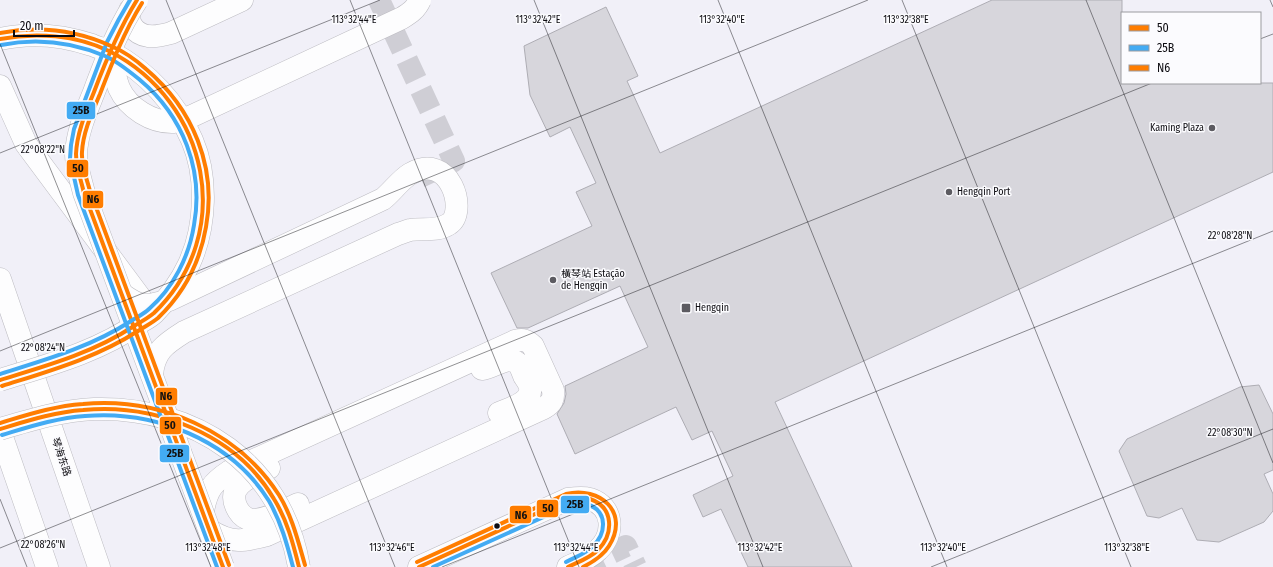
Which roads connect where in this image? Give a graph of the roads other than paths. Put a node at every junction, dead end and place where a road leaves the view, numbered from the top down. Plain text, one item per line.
1 (242, 0) edge
2 (420, 0) edge
3 (134, 5) edge
4 (0, 39) edge
5 (112, 45) junction
6 (0, 86) edge
7 (0, 279) edge
8 (122, 294) junction
9 (145, 304) dead end
10 (489, 368) junction
11 (443, 374) junction
12 (152, 375) junction
13 (0, 380) edge
14 (498, 413) junction
15 (0, 430) edge
16 (401, 473) junction
17 (203, 511) junction
18 (211, 531) junction
19 (47, 567) edge
20 (99, 567) edge
21 (223, 567) edge
22 (299, 567) edge
23 (418, 567) edge
24 (568, 567) edge

1 - 3 main road
2 - 5 main road, bridge
3 - 5 main road, bridge
4 - 13 main road, bridge
5 - 8 main road, bridge
6 - 9 main road
7 - 20 main road, 琴海东路
8 - 12 main road, bridge
8 - 12 main road, bridge
10 - 11 main road
10 - 14 main road
10 - 14 main road, bridge
11 - 16 main road
11 - 17 main road, bridge
12 - 17 main road, bridge
14 - 16 main road
15 - 19 main road
15 - 22 main road, bridge
16 - 18 main road
17 - 18 main road, bridge
18 - 21 main road, bridge
23 - 24 main road

